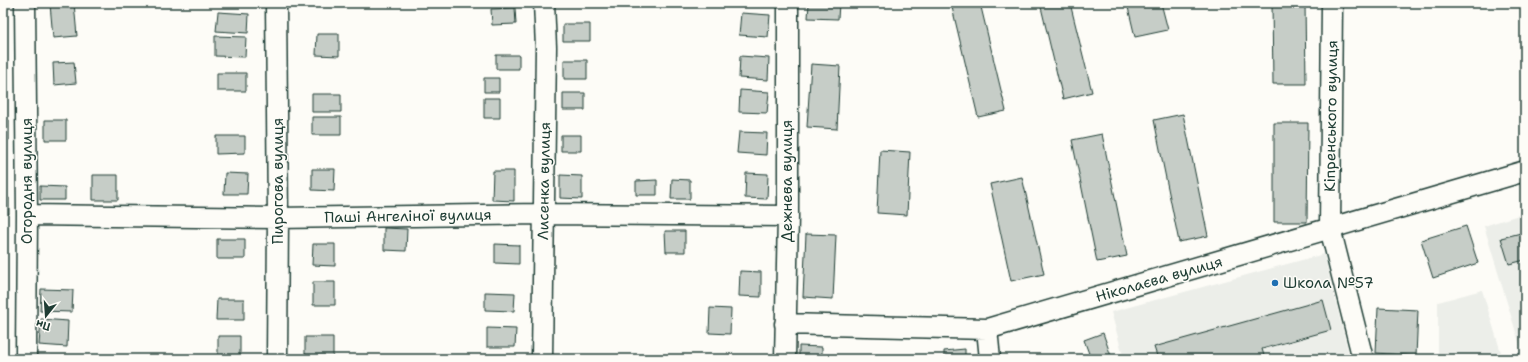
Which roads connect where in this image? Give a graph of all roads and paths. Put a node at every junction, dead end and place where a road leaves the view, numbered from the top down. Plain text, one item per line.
1 (25, 3) edge
2 (276, 3) edge
3 (544, 3) edge
4 (788, 3) edge
5 (1332, 3) edge
6 (1525, 171) edge
7 (544, 214) junction
8 (27, 215) junction
9 (788, 216) junction
10 (278, 218) junction
11 (1330, 228) junction
12 (786, 324) junction
13 (987, 329) junction
14 (26, 359) edge
15 (277, 359) edge
16 (542, 359) edge
17 (785, 359) edge
18 (990, 359) edge
19 (1362, 359) edge

1 - 8 street, Огородня вулиця
2 - 10 street, Пирогова вулиця
3 - 7 street, Лисенка вулиця
4 - 9 street, Дежнева вулиця
5 - 11 street, Кіпренського вулиця
6 - 11 street, Ніколаєва вулиця
7 - 9 street, Паші Ангеліної вулиця
7 - 10 street, Паші Ангеліної вулиця
7 - 16 street, Лисенка вулиця
8 - 10 street, Паші Ангеліної вулиця
8 - 14 street, Огородня вулиця
9 - 12 street, Дежнева вулиця
10 - 15 street, Пирогова вулиця
11 - 13 street, Ніколаєва вулиця
11 - 19 street, Кіпренського вулиця
12 - 13 street, Ніколаєва вулиця
12 - 17 street, Дежнева вулиця
13 - 18 street

